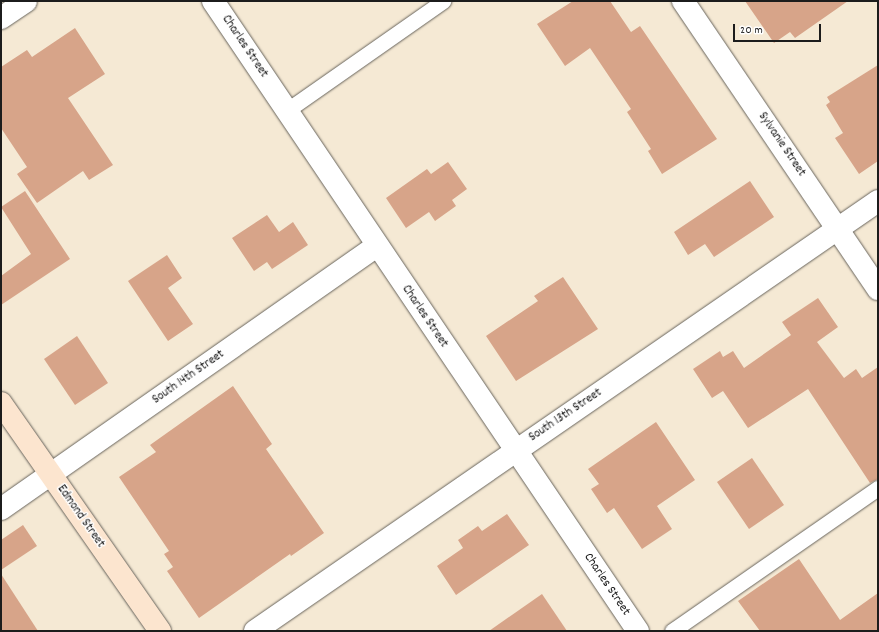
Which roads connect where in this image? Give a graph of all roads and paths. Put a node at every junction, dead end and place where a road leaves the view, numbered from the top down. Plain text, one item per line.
1 (26, 1) edge
2 (213, 1) edge
3 (443, 1) edge
4 (683, 1) edge
5 (1, 18) edge
6 (286, 111) junction
7 (878, 201) edge
8 (838, 229) junction
9 (377, 246) junction
10 (878, 289) edge
11 (1, 403) edge
12 (514, 452) junction
13 (51, 475) junction
14 (878, 488) edge
15 (1, 509) edge
16 (160, 631) edge
17 (255, 631) edge
18 (638, 631) edge
19 (672, 631) edge

1 - 5 street
2 - 6 street, Charles Street
3 - 6 lane
4 - 8 street, Sylvanie Street
6 - 9 street, Charles Street
7 - 8 street, South 13th Street
8 - 10 street, Sylvanie Street
8 - 12 street, South 13th Street
9 - 12 street, Charles Street
9 - 13 street, South 14th Street
11 - 13 street, Edmond Street
12 - 17 street, South 13th Street
12 - 18 street, Charles Street
13 - 15 street, South 14th Street
13 - 16 street, Edmond Street
14 - 19 lane

